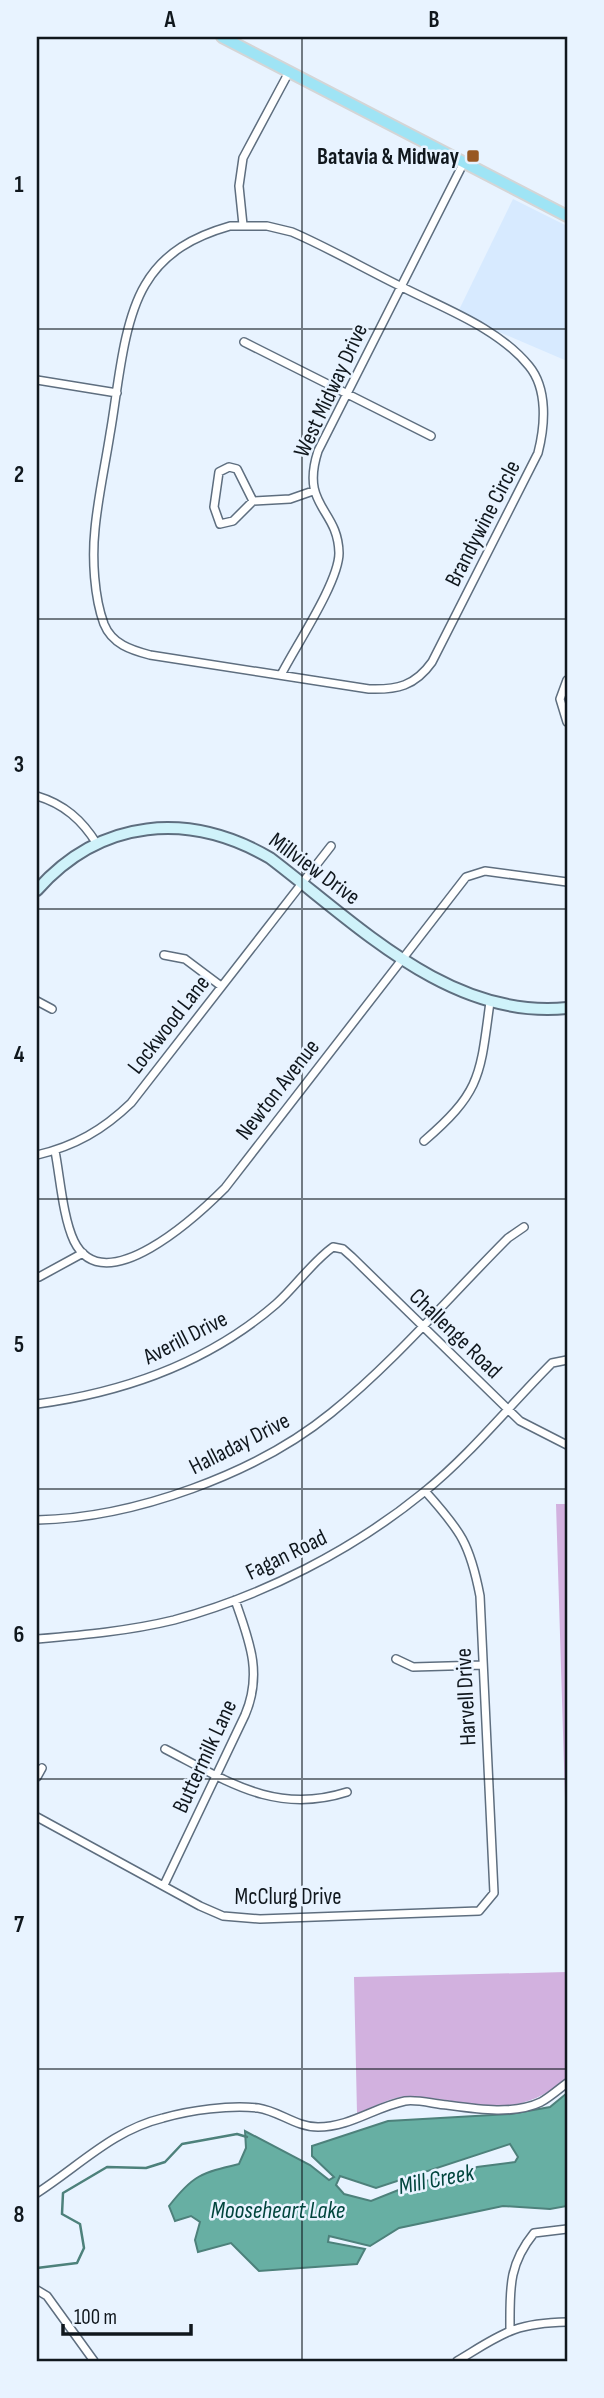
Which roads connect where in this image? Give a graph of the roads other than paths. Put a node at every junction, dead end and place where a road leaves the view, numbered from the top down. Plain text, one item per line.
1 (222, 37) edge
2 (289, 72) junction
3 (464, 162) junction
4 (567, 216) edge
5 (243, 225) junction
6 (402, 287) junction
7 (244, 342) dead end
8 (37, 380) edge
9 (117, 393) junction
10 (346, 394) junction
11 (431, 436) dead end
12 (313, 491) junction
13 (253, 501) junction
14 (281, 675) junction
15 (567, 680) edge
16 (567, 722) edge
17 (37, 796) edge
18 (97, 844) junction
19 (331, 846) dead end
20 (302, 882) junction
21 (567, 882) edge
22 (37, 890) edge
23 (164, 955) dead end
24 (401, 958) junction
25 (221, 986) junction
26 (37, 1001) edge
27 (490, 1002) junction
28 (567, 1008) edge
29 (52, 1009) dead end
30 (424, 1141) dead end
31 (55, 1151) junction
32 (37, 1155) edge
33 (524, 1227) dead end
34 (83, 1253) junction
35 (324, 1253) joint
36 (39, 1277) dead end
37 (421, 1326) junction
38 (567, 1360) edge
39 (37, 1404) edge
40 (506, 1409) junction
41 (567, 1445) edge
42 (425, 1492) junction
43 (37, 1520) edge
44 (235, 1600) junction
45 (37, 1639) edge
46 (396, 1659) dead end
47 (483, 1665) junction
48 (165, 1749) dead end
49 (42, 1768) dead end
50 (216, 1775) junction
51 (37, 1777) edge
52 (347, 1792) dead end
53 (37, 1817) edge
54 (164, 1885) junction
55 (479, 1911) joint
56 (567, 2083) edge
57 (37, 2193) edge
58 (567, 2229) edge
59 (37, 2290) edge
60 (567, 2322) edge
61 (510, 2329) junction
62 (94, 2361) edge
63 (457, 2361) edge

1 - 2 main road
2 - 3 main road
2 - 5 street
3 - 4 main road
3 - 6 street, West Midway Drive
5 - 6 street, Brandywine Circle
5 - 9 street, Brandywine Circle
6 - 10 street, West Midway Drive
6 - 14 street, Brandywine Circle
7 - 10 street
8 - 9 street
9 - 14 street, Brandywine Circle
10 - 11 street
10 - 12 street, West Midway Drive
12 - 13 street
12 - 14 street, West Midway Drive
13 - 13 street
15 - 16 street
17 - 18 street
18 - 20 street, Millview Drive
18 - 22 street, Millview Drive
19 - 20 street, Lockwood Lane
20 - 24 street, Millview Drive
20 - 25 street, Lockwood Lane
21 - 24 street, Newton Avenue
23 - 25 street
24 - 27 street, Millview Drive
24 - 34 street, Newton Avenue
25 - 31 street, Lockwood Lane
26 - 29 street
27 - 28 street, Millview Drive
27 - 30 street
31 - 32 street, Lockwood Lane
31 - 34 street
33 - 37 street, Halladay Drive
34 - 36 street
35 - 37 street, Challenge Road
35 - 39 street, Averill Drive
37 - 40 street, Challenge Road
37 - 43 street, Halladay Drive
38 - 40 street, Fagan Road
40 - 41 street, Challenge Road
40 - 42 street, Fagan Road
42 - 44 street, Fagan Road
42 - 47 street, Harvell Drive
44 - 45 street, Fagan Road
44 - 50 street, Buttermilk Lane
46 - 47 street
47 - 55 street, Harvell Drive
48 - 50 street
49 - 51 street
50 - 52 street
50 - 54 street, Buttermilk Lane
53 - 54 street, McClurg Drive
54 - 55 street, McClurg Drive
56 - 57 street
58 - 61 street
59 - 62 street
60 - 61 street
61 - 63 street

